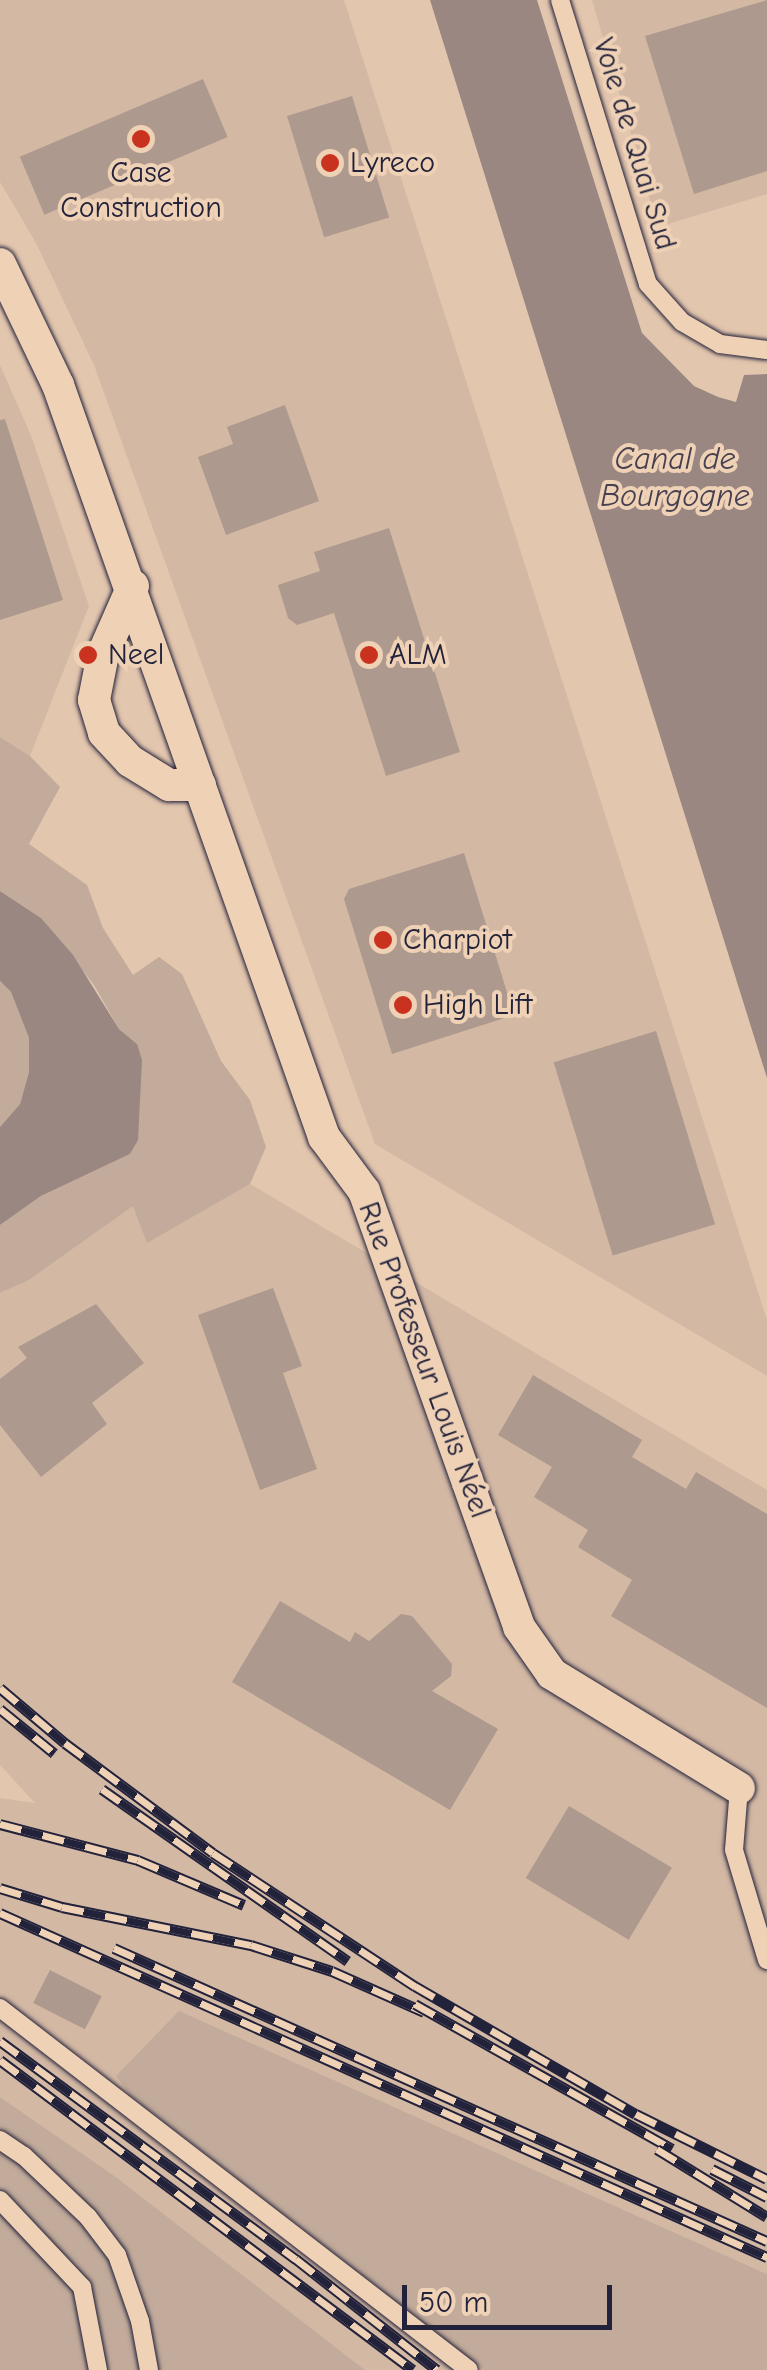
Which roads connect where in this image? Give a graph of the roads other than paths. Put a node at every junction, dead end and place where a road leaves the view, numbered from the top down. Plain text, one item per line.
1 (560, 0) edge
2 (0, 264) edge
3 (767, 350) edge
4 (133, 586) junction
5 (200, 785) junction
6 (738, 1788) joint
7 (767, 1960) edge
8 (0, 2008) edge
9 (0, 2140) edge
10 (0, 2200) edge
11 (98, 2370) edge
12 (149, 2370) edge
13 (469, 2370) edge

1 - 3 lane, Voie de Quai Sud
2 - 4 street, Rue Professeur Louis Néel
4 - 5 street, Rue Professeur Louis Néel
4 - 5 street
5 - 6 street, Rue Professeur Louis Néel
6 - 7 lane
8 - 13 lane
9 - 12 lane
10 - 11 lane

